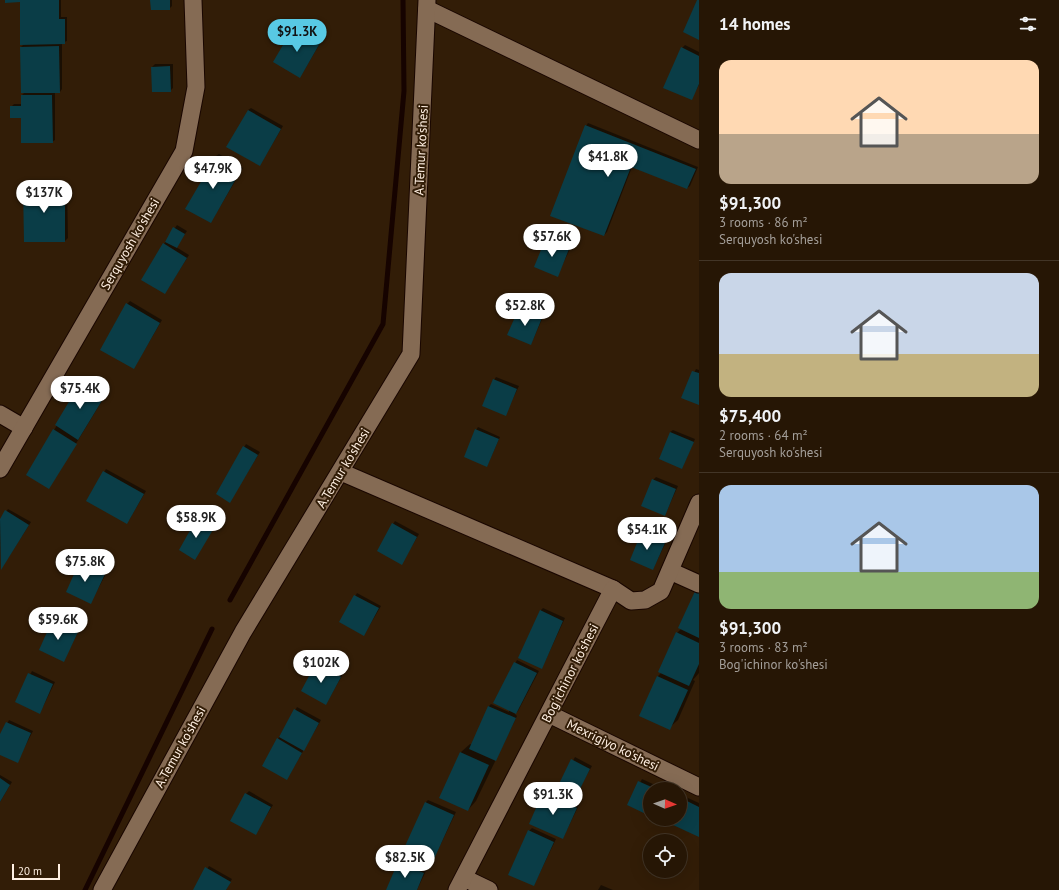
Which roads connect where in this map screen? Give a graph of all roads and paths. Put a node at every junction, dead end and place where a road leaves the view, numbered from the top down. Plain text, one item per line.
1 (193, 0) edge
2 (427, 5) edge
3 (699, 139) edge
4 (0, 414) edge
5 (24, 428) junction
6 (0, 469) edge
7 (341, 472) junction
8 (699, 503) edge
9 (670, 572) junction
10 (699, 584) edge
11 (613, 590) junction
12 (549, 714) junction
13 (699, 787) edge
14 (460, 884) edge
15 (102, 890) edge
16 (489, 890) edge

1 - 5 street, Serquyosh ko'shesi
2 - 3 street
2 - 7 street, A.Temur ko'shesi
4 - 5 street
5 - 6 street, Serquyosh ko'shesi
7 - 11 street
7 - 15 street, A.Temur ko'shesi
8 - 9 street
9 - 10 street
9 - 11 street
11 - 12 street, Bog'ichinor ko'shesi
12 - 13 street, Mexrigiyo ko'shesi
12 - 14 street, Bog'ichinor ko'shesi
14 - 16 street

